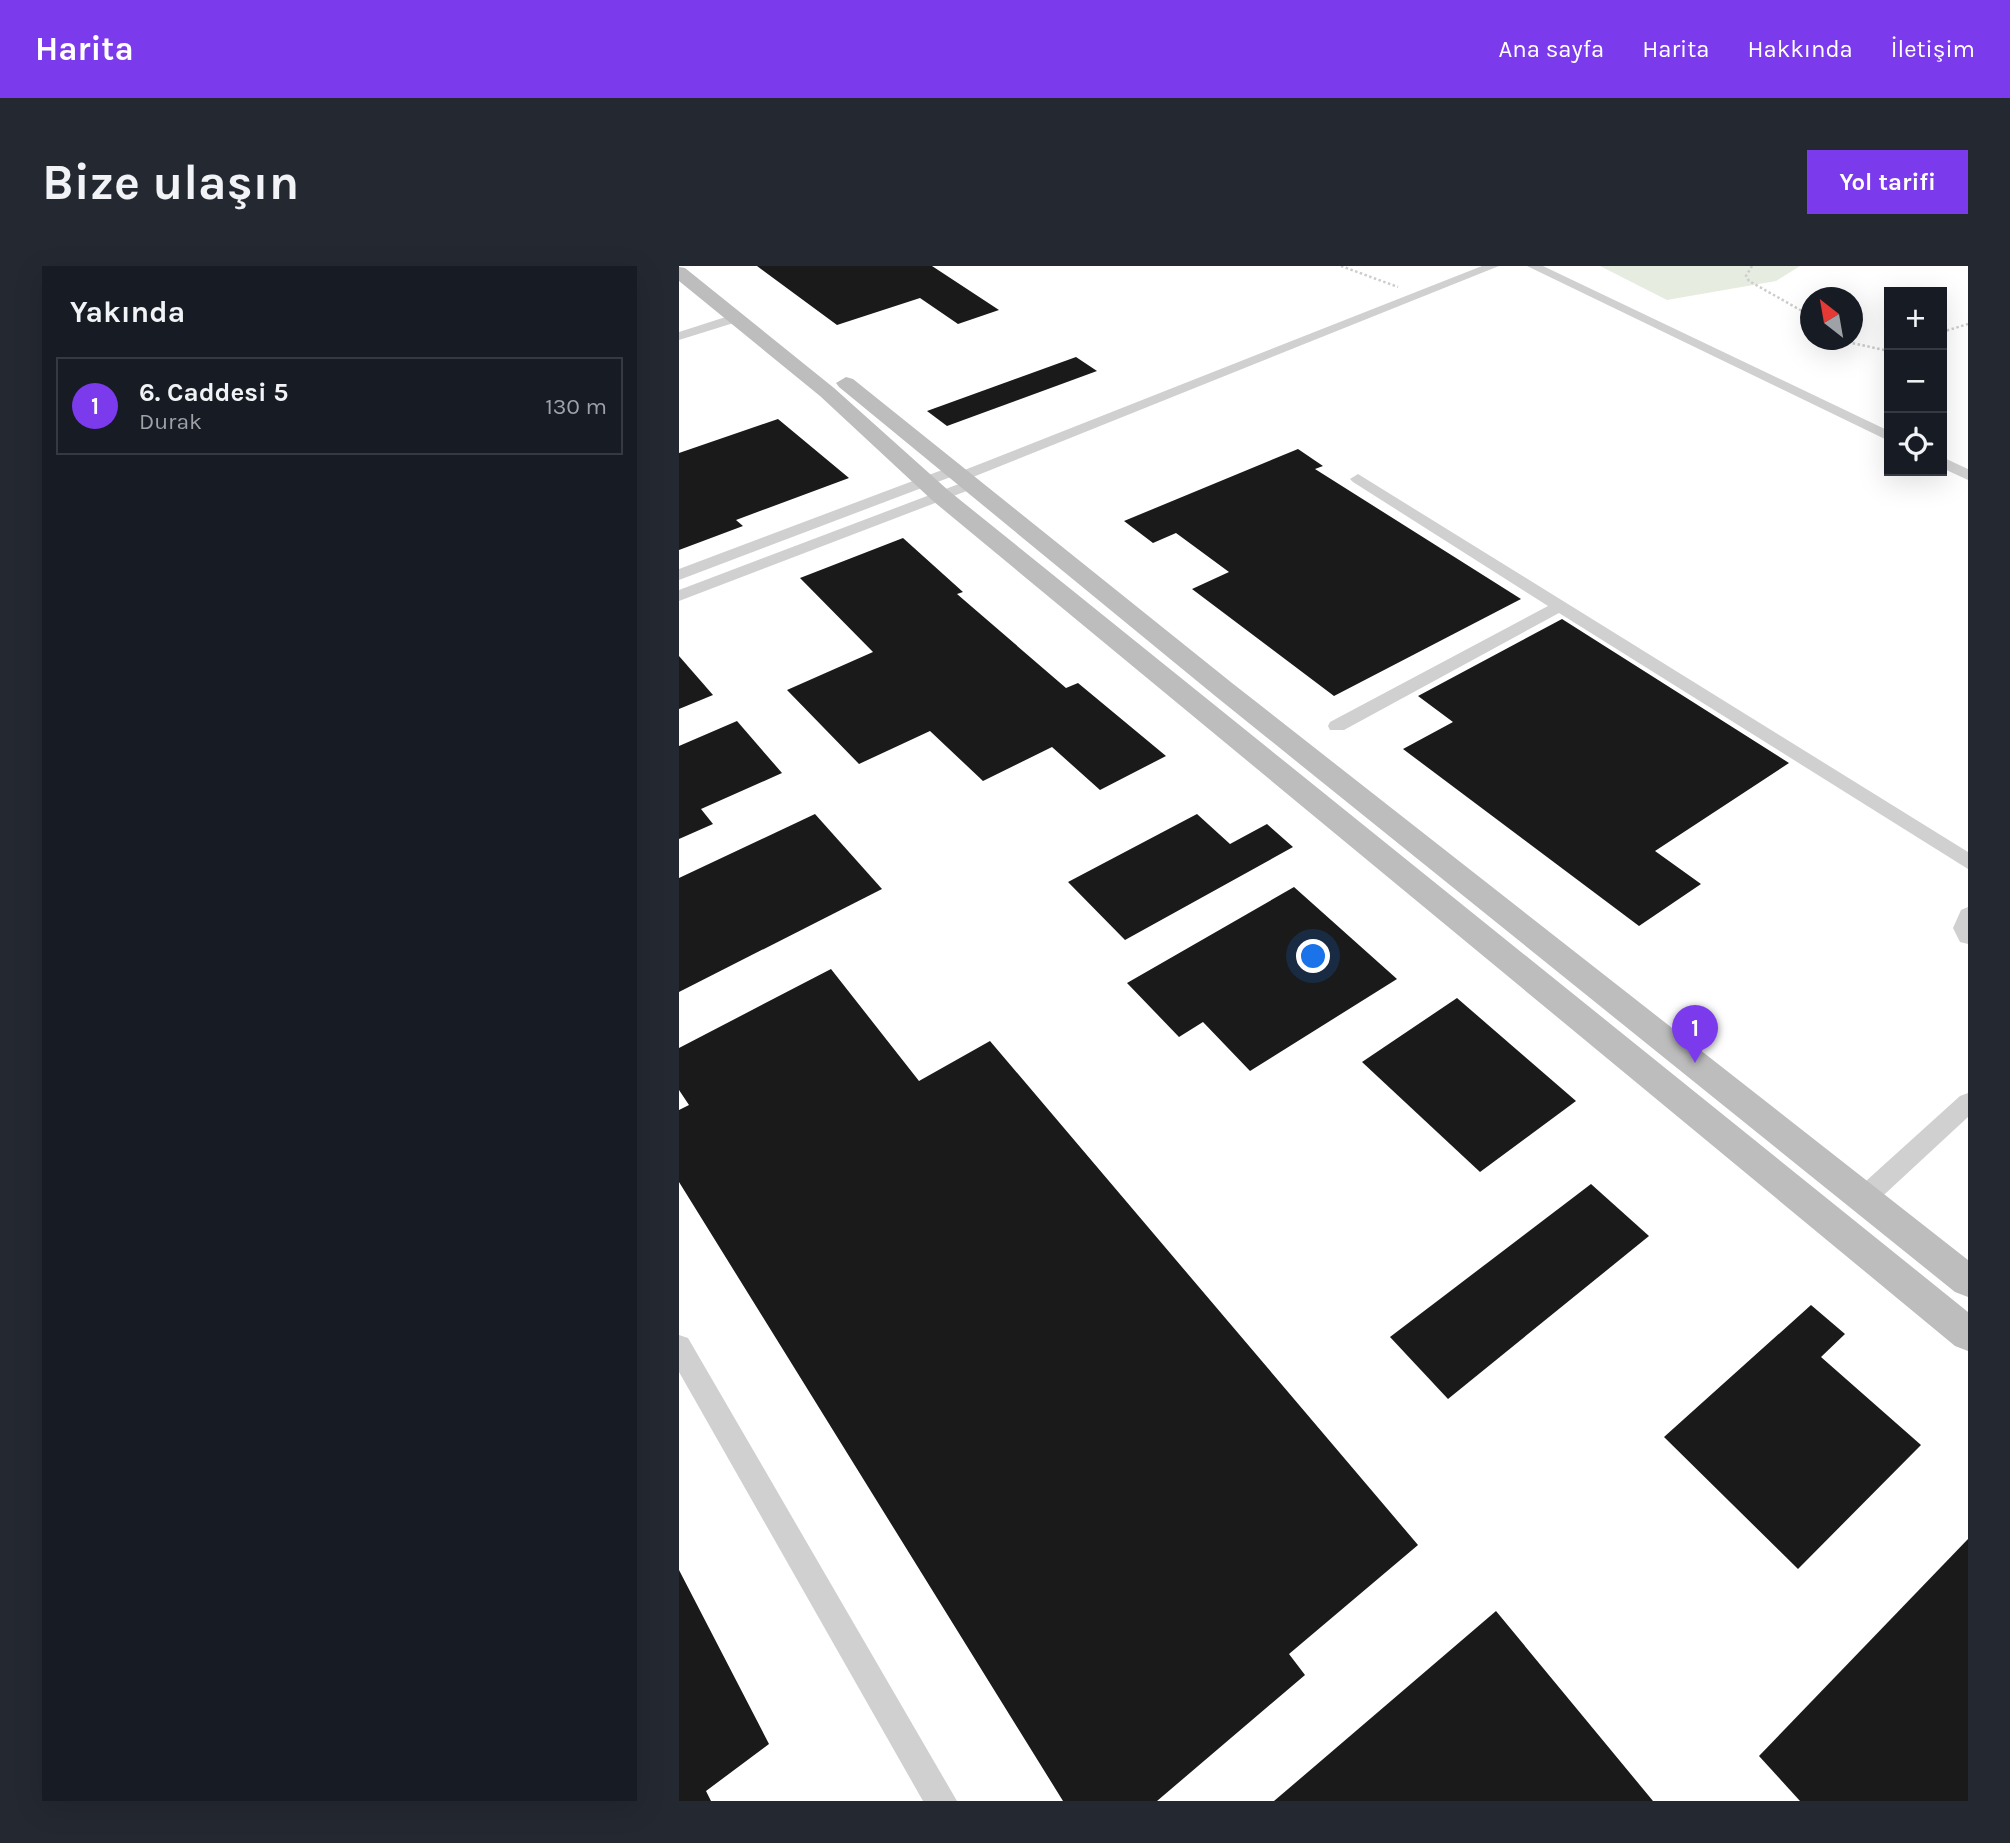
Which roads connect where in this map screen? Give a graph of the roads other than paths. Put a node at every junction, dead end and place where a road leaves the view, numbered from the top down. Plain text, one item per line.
1 (698, 266) edge
2 (1493, 266) edge
3 (1534, 266) edge
4 (679, 272) edge
5 (735, 318) junction
6 (679, 336) edge
7 (1884, 435) edge
8 (1947, 464) edge
9 (1968, 475) edge
10 (963, 477) junction
11 (1358, 479) dead end
12 (933, 489) junction
13 (679, 575) edge
14 (679, 596) edge
15 (1560, 606) junction
16 (1223, 689) junction
17 (1195, 703) junction
18 (1337, 726) dead end
19 (1968, 862) edge
20 (1968, 915) edge
21 (1968, 936) edge
22 (1968, 1103) edge
23 (1875, 1206) junction
24 (1858, 1242) junction
25 (1968, 1281) edge
26 (1968, 1334) edge
27 (679, 1347) edge
28 (941, 1801) edge

1 - 10 street
2 - 10 street
3 - 7 street
4 - 5 street
5 - 6 street
5 - 12 street
8 - 9 street
10 - 12 street
10 - 12 street
10 - 16 street
11 - 15 street
12 - 13 street
12 - 14 street
12 - 17 street
15 - 18 street
15 - 19 street
16 - 17 street
16 - 23 street
17 - 24 street
20 - 21 street
22 - 23 street
23 - 24 street
23 - 25 street
24 - 26 street
27 - 28 street

